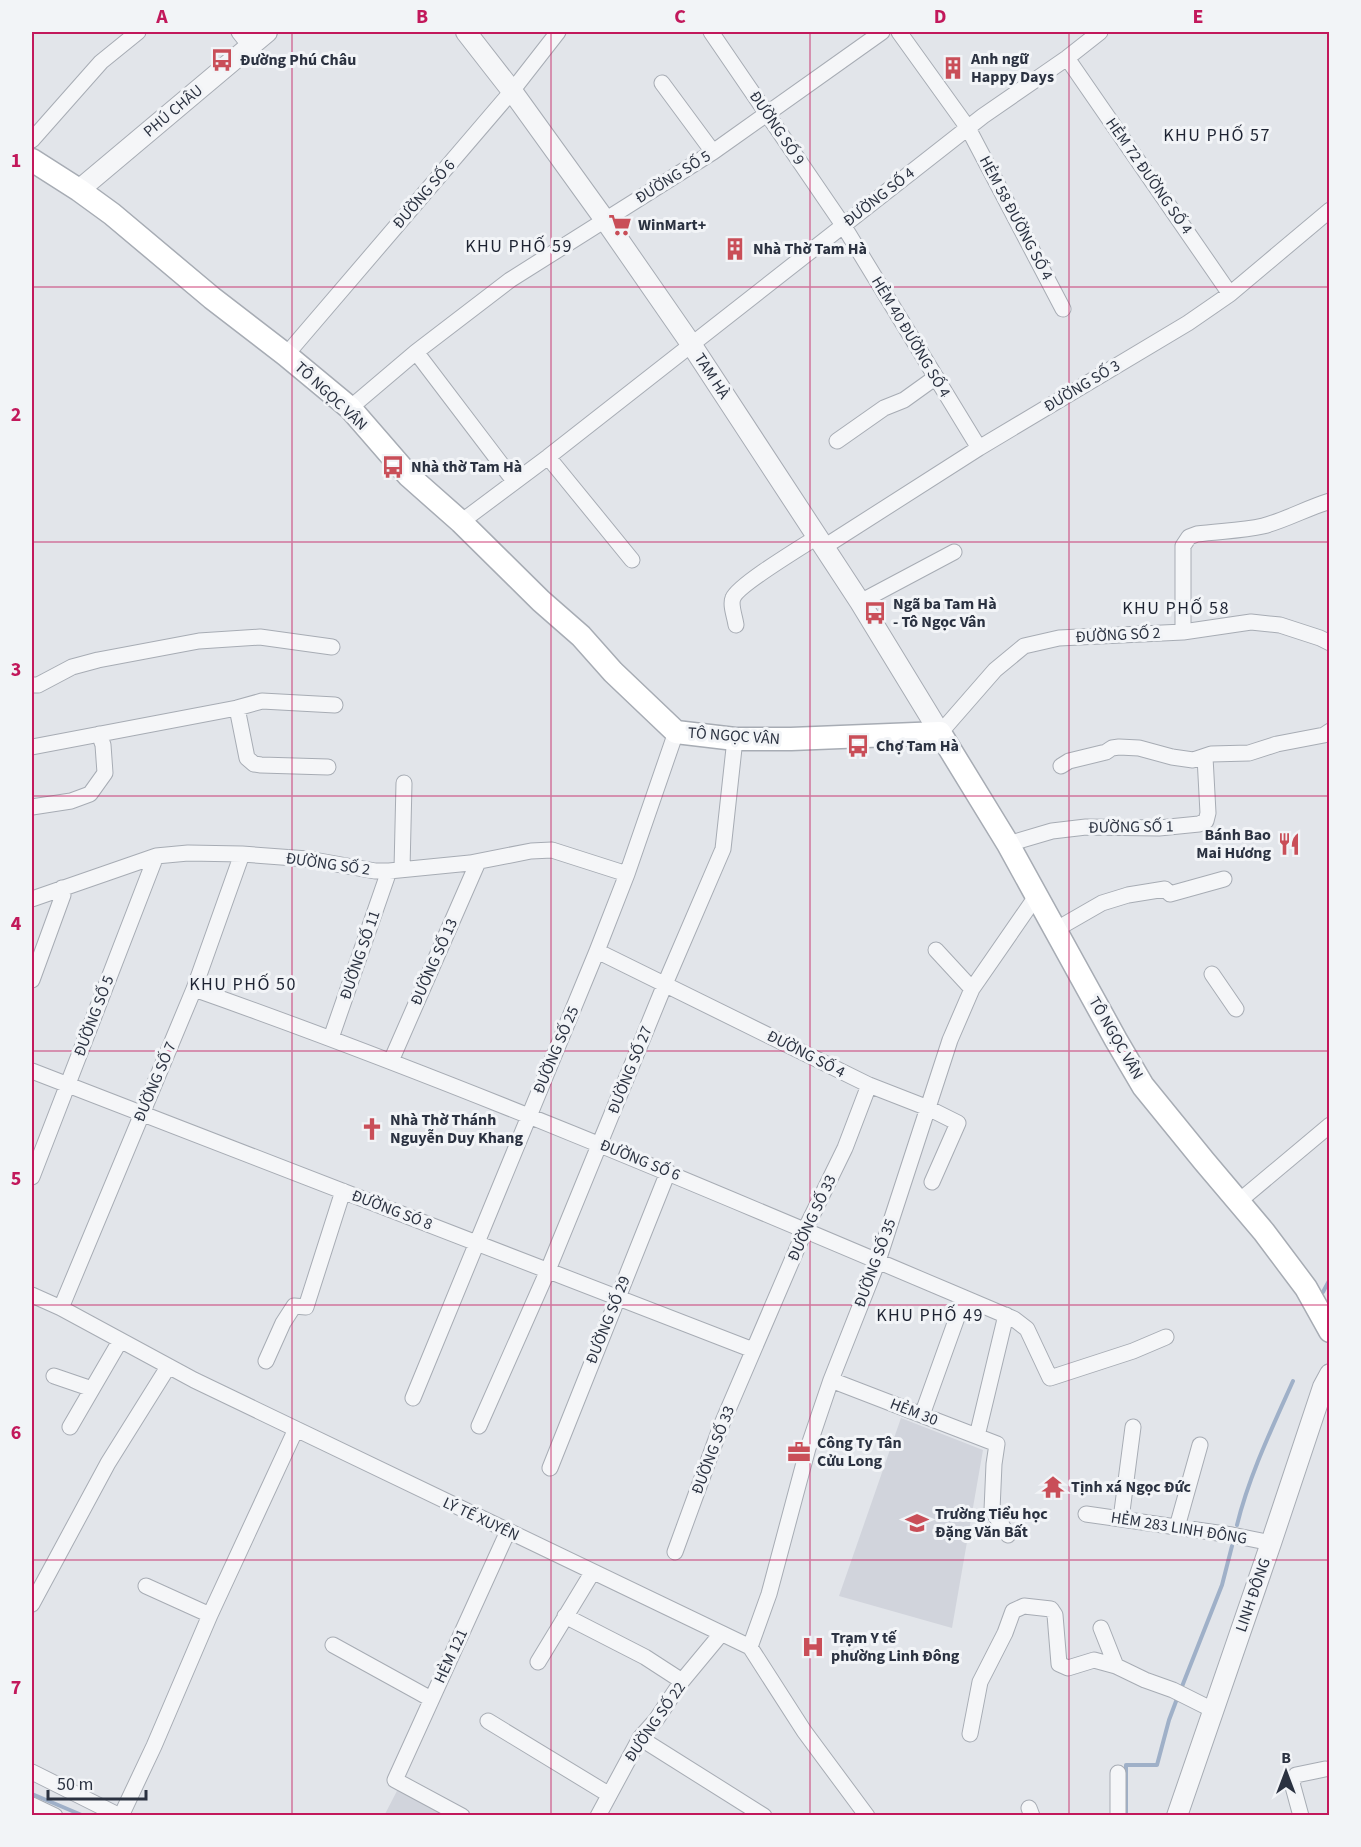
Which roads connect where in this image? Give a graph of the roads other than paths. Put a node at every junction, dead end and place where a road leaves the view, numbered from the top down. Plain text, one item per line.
1 (138, 32) edge
2 (267, 32) edge
3 (466, 32) edge
4 (558, 32) edge
5 (711, 32) edge
6 (882, 32) edge
7 (899, 32) edge
8 (1100, 32) edge
9 (244, 39) edge
10 (1067, 58) junction
11 (662, 83) dead end
12 (512, 91) junction
13 (768, 114) junction
14 (968, 128) junction
15 (32, 141) edge
16 (713, 152) junction
17 (32, 160) edge
18 (79, 190) junction
19 (1329, 210) edge
20 (605, 220) junction
21 (843, 225) junction
22 (1230, 294) junction
23 (1063, 309) dead end
24 (691, 344) junction
25 (416, 352) junction
26 (286, 355) junction
27 (936, 377) junction
28 (350, 408) junction
29 (837, 441) dead end
30 (979, 448) junction
31 (548, 457) junction
32 (514, 481) junction
33 (1329, 501) edge
34 (461, 522) junction
35 (821, 542) junction
36 (954, 552) dead end
37 (632, 560) dead end
38 (860, 602) junction
39 (736, 625) dead end
40 (1183, 632) junction
41 (1329, 644) edge
42 (332, 647) dead end
43 (32, 685) edge
44 (335, 705) dead end
45 (237, 708) junction
46 (1329, 731) edge
47 (676, 732) junction
48 (940, 733) junction
49 (99, 734) junction
50 (735, 739) junction
51 (32, 747) edge
52 (1205, 757) junction
53 (1061, 766) dead end
54 (328, 767) dead end
55 (404, 783) dead end
56 (32, 807) edge
57 (1008, 844) junction
58 (242, 854) junction
59 (156, 856) junction
60 (478, 862) junction
61 (395, 870) junction
62 (627, 874) junction
63 (1224, 879) dead end
64 (62, 888) junction
65 (1037, 895) junction
66 (32, 899) edge
67 (1055, 930) junction
68 (936, 950) dead end
69 (597, 951) junction
70 (1212, 974) dead end
71 (32, 980) edge
72 (665, 984) junction
73 (194, 988) junction
74 (972, 989) junction
75 (1236, 1009) dead end
76 (331, 1038) junction
77 (391, 1061) junction
78 (32, 1071) edge
79 (67, 1084) junction
80 (869, 1085) junction
81 (928, 1108) junction
82 (142, 1113) junction
83 (529, 1115) junction
84 (1329, 1125) edge
85 (600, 1144) junction
86 (668, 1172) junction
87 (32, 1177) edge
88 (932, 1182) dead end
89 (342, 1191) junction
90 (1238, 1202) junction
91 (805, 1230) junction
92 (477, 1243) junction
93 (878, 1261) junction
94 (548, 1270) junction
95 (32, 1295) edge
96 (617, 1297) junction
97 (964, 1298) junction
98 (61, 1308) junction
99 (1006, 1316) junction
100 (1329, 1331) edge
101 (1166, 1337) dead end
102 (120, 1341) junction
103 (753, 1350) junction
104 (266, 1361) dead end
105 (168, 1367) junction
106 (1329, 1374) edge
107 (54, 1376) dead end
108 (831, 1380) junction
109 (92, 1389) junction
110 (413, 1398) dead end
111 (922, 1415) junction
112 (479, 1426) dead end
113 (70, 1427) dead end
114 (1133, 1427) dead end
115 (296, 1429) junction
116 (977, 1436) junction
117 (1200, 1445) dead end
118 (550, 1468) dead end
119 (1086, 1514) dead end
120 (1121, 1519) junction
121 (1177, 1527) junction
122 (508, 1531) junction
123 (1008, 1535) dead end
124 (1271, 1543) junction
125 (675, 1552) dead end
126 (592, 1573) junction
127 (146, 1586) dead end
128 (32, 1604) edge
129 (210, 1615) junction
130 (566, 1616) junction
131 (1101, 1628) dead end
132 (721, 1634) junction
133 (333, 1645) dead end
134 (750, 1647) junction
135 (538, 1662) dead end
136 (1116, 1666) junction
137 (682, 1681) junction
138 (431, 1699) junction
139 (1213, 1710) junction
140 (488, 1721) dead end
141 (970, 1734) dead end
142 (640, 1738) junction
143 (1325, 1769) dead end
144 (32, 1772) edge
145 (1118, 1773) dead end
146 (608, 1794) junction
147 (32, 1805) edge
148 (55, 1815) edge
149 (120, 1815) edge
150 (462, 1815) edge
151 (598, 1815) edge
152 (764, 1815) edge
153 (867, 1815) edge
154 (1118, 1815) edge
155 (1177, 1815) edge
156 (1301, 1815) edge

1 - 15 street
2 - 9 street, PHÚ CHÂU
3 - 12 street, TAM HÀ
4 - 12 street, ĐƯỜNG SỐ 6
5 - 13 street, ĐƯỜNG SỐ 9
6 - 13 street, ĐƯỜNG SỐ 5
7 - 14 street, HẺM 58 ĐƯỜNG SỐ 4
8 - 10 street, ĐƯỜNG SỐ 4
9 - 18 street, PHÚ CHÂU
10 - 14 street, ĐƯỜNG SỐ 4
10 - 22 street, HẺM 72 ĐƯỜNG SỐ 4
11 - 16 street
12 - 20 street, TAM HÀ
12 - 26 street, ĐƯỜNG SỐ 6
13 - 16 street, ĐƯỜNG SỐ 5
13 - 21 street, ĐƯỜNG SỐ 9
14 - 21 street, ĐƯỜNG SỐ 4
14 - 23 street, HẺM 58 ĐƯỜNG SỐ 4
16 - 20 street, ĐƯỜNG SỐ 5
17 - 18 main road, TÔ NGỌC VÂN
18 - 26 main road, TÔ NGỌC VÂN
19 - 22 street, ĐƯỜNG SỐ 3
20 - 24 street, TAM HÀ
20 - 25 street, ĐƯỜNG SỐ 5
21 - 24 street, ĐƯỜNG SỐ 4
21 - 27 street, HẺM 40 ĐƯỜNG SỐ 4
22 - 30 street, ĐƯỜNG SỐ 3
24 - 31 street, ĐƯỜNG SỐ 4
24 - 35 street, TAM HÀ
25 - 28 street, ĐƯỜNG SỐ 5
25 - 32 street
26 - 28 main road, TÔ NGỌC VÂN
27 - 29 street
27 - 30 street, HẺM 40 ĐƯỜNG SỐ 4
28 - 34 main road, TÔ NGỌC VÂN
30 - 35 street, ĐƯỜNG SỐ 3
31 - 32 street, ĐƯỜNG SỐ 4
31 - 37 street
32 - 34 street, ĐƯỜNG SỐ 4
33 - 40 street
34 - 47 main road, TÔ NGỌC VÂN
35 - 38 street, TAM HÀ
35 - 39 street, ĐƯỜNG SỐ 3
36 - 38 street
38 - 48 street, TAM HÀ
40 - 41 street, ĐƯỜNG SỐ 2
40 - 48 street, ĐƯỜNG SỐ 2
42 - 43 street
44 - 45 street
45 - 49 street
45 - 54 street
46 - 52 street
47 - 50 main road, TÔ NGỌC VÂN
47 - 62 street, ĐƯỜNG SỐ 25
48 - 50 main road, TÔ NGỌC VÂN
48 - 57 main road, TÔ NGỌC VÂN
49 - 51 street
49 - 56 street
50 - 72 street, ĐƯỜNG SỐ 27
52 - 53 street
52 - 57 street, ĐƯỜNG SỐ 1
55 - 61 street, ĐƯỜNG SỐ 11
57 - 65 main road, TÔ NGỌC VÂN
58 - 59 street, ĐƯỜNG SỐ 2
58 - 61 street, ĐƯỜNG SỐ 2
58 - 73 street, ĐƯỜNG SỐ 7
59 - 64 street, ĐƯỜNG SỐ 2
59 - 79 street, ĐƯỜNG SỐ 5
60 - 61 street, ĐƯỜNG SỐ 2
60 - 62 street, ĐƯỜNG SỐ 2
60 - 77 street, ĐƯỜNG SỐ 13
61 - 76 street, ĐƯỜNG SỐ 11
62 - 69 street, ĐƯỜNG SỐ 25
63 - 67 street
64 - 66 street, ĐƯỜNG SỐ 2
64 - 71 street
65 - 67 main road, TÔ NGỌC VÂN
65 - 74 street, ĐƯỜNG SỐ 35
67 - 90 main road, TÔ NGỌC VÂN
68 - 74 street
69 - 72 street, ĐƯỜNG SỐ 4
69 - 83 street, ĐƯỜNG SỐ 25
70 - 75 street
72 - 80 street, ĐƯỜNG SỐ 4
72 - 85 street, ĐƯỜNG SỐ 27
73 - 76 street, ĐƯỜNG SỐ 6
73 - 82 street, ĐƯỜNG SỐ 7
74 - 81 street, ĐƯỜNG SỐ 35
76 - 77 street, ĐƯỜNG SỐ 6
77 - 83 street, ĐƯỜNG SỐ 6
78 - 79 street, ĐƯỜNG SÓ 8
79 - 82 street, ĐƯỜNG SÓ 8
79 - 87 street, ĐƯỜNG SỐ 5
80 - 81 street, ĐƯỜNG SỐ 4
80 - 91 street, ĐƯỜNG SỐ 33
81 - 88 street, ĐƯỜNG SỐ 4
81 - 93 street, ĐƯỜNG SỐ 35
82 - 89 street, ĐƯỜNG SÓ 8
82 - 98 street, ĐƯỜNG SỐ 7
83 - 85 street, ĐƯỜNG SỐ 6
83 - 92 street, ĐƯỜNG SỐ 25
84 - 90 street
85 - 86 street, ĐƯỜNG SỐ 6
85 - 94 street, ĐƯỜNG SỐ 27
86 - 91 street, ĐƯỜNG SỐ 6
86 - 96 street, ĐƯỜNG SỐ 29
89 - 92 street, ĐƯỜNG SÓ 8
89 - 104 street
90 - 100 main road, TÔ NGỌC VÂN
91 - 93 street, ĐƯỜNG SỐ 6
91 - 103 street, ĐƯỜNG SỐ 33
92 - 94 street, ĐƯỜNG SÓ 8
92 - 110 street, ĐƯỜNG SỐ 25
93 - 97 street, ĐƯỜNG SỐ 6
93 - 108 street, ĐƯỜNG SỐ 35
94 - 96 street, ĐƯỜNG SÓ 8
94 - 112 street, ĐƯỜNG SỐ 27
95 - 98 street, LÝ TẾ XUYÊN
96 - 103 street, ĐƯỜNG SÓ 8
96 - 118 street, ĐƯỜNG SỐ 29
97 - 99 street, ĐƯỜNG SỐ 6
97 - 111 street
98 - 102 street, LÝ TẾ XUYÊN
99 - 101 street, ĐƯỜNG SỐ 6
99 - 116 street
102 - 105 street, LÝ TẾ XUYÊN
102 - 109 street
103 - 125 street, ĐƯỜNG SỐ 33
105 - 115 street, LÝ TẾ XUYÊN
105 - 128 street
106 - 124 street, LINH ĐÔNG
107 - 109 street
108 - 111 street, HẺM 30
108 - 134 street, ĐƯỜNG SỐ 35
109 - 113 street
111 - 116 street, HẺM 30
114 - 120 street
115 - 122 street, LÝ TẾ XUYÊN
115 - 129 street
116 - 123 street, HẺM 30
117 - 121 street
119 - 120 street, HẺM 283 LINH ĐÔNG
120 - 121 street, HẺM 283 LINH ĐÔNG
121 - 124 street, HẺM 283 LINH ĐÔNG
122 - 126 street, LÝ TẾ XUYÊN
122 - 138 street, HẺM 121
124 - 139 street, LINH ĐÔNG
126 - 130 street
126 - 132 street, LÝ TẾ XUYÊN
127 - 129 street
129 - 149 street
130 - 135 street
130 - 137 street
131 - 136 street
132 - 134 street, LÝ TẾ XUYÊN
132 - 137 street, ĐƯỜNG SỐ 22
133 - 138 street
134 - 153 street
136 - 139 street
136 - 141 street
137 - 142 street, ĐƯỜNG SỐ 22
138 - 150 street, HẺM 121
139 - 155 street, LINH ĐÔNG
140 - 146 street
142 - 146 street, ĐƯỜNG SỐ 22
142 - 152 street
143 - 156 street
144 - 149 street
145 - 154 street
146 - 151 street, ĐƯỜNG SỐ 22
147 - 148 street

